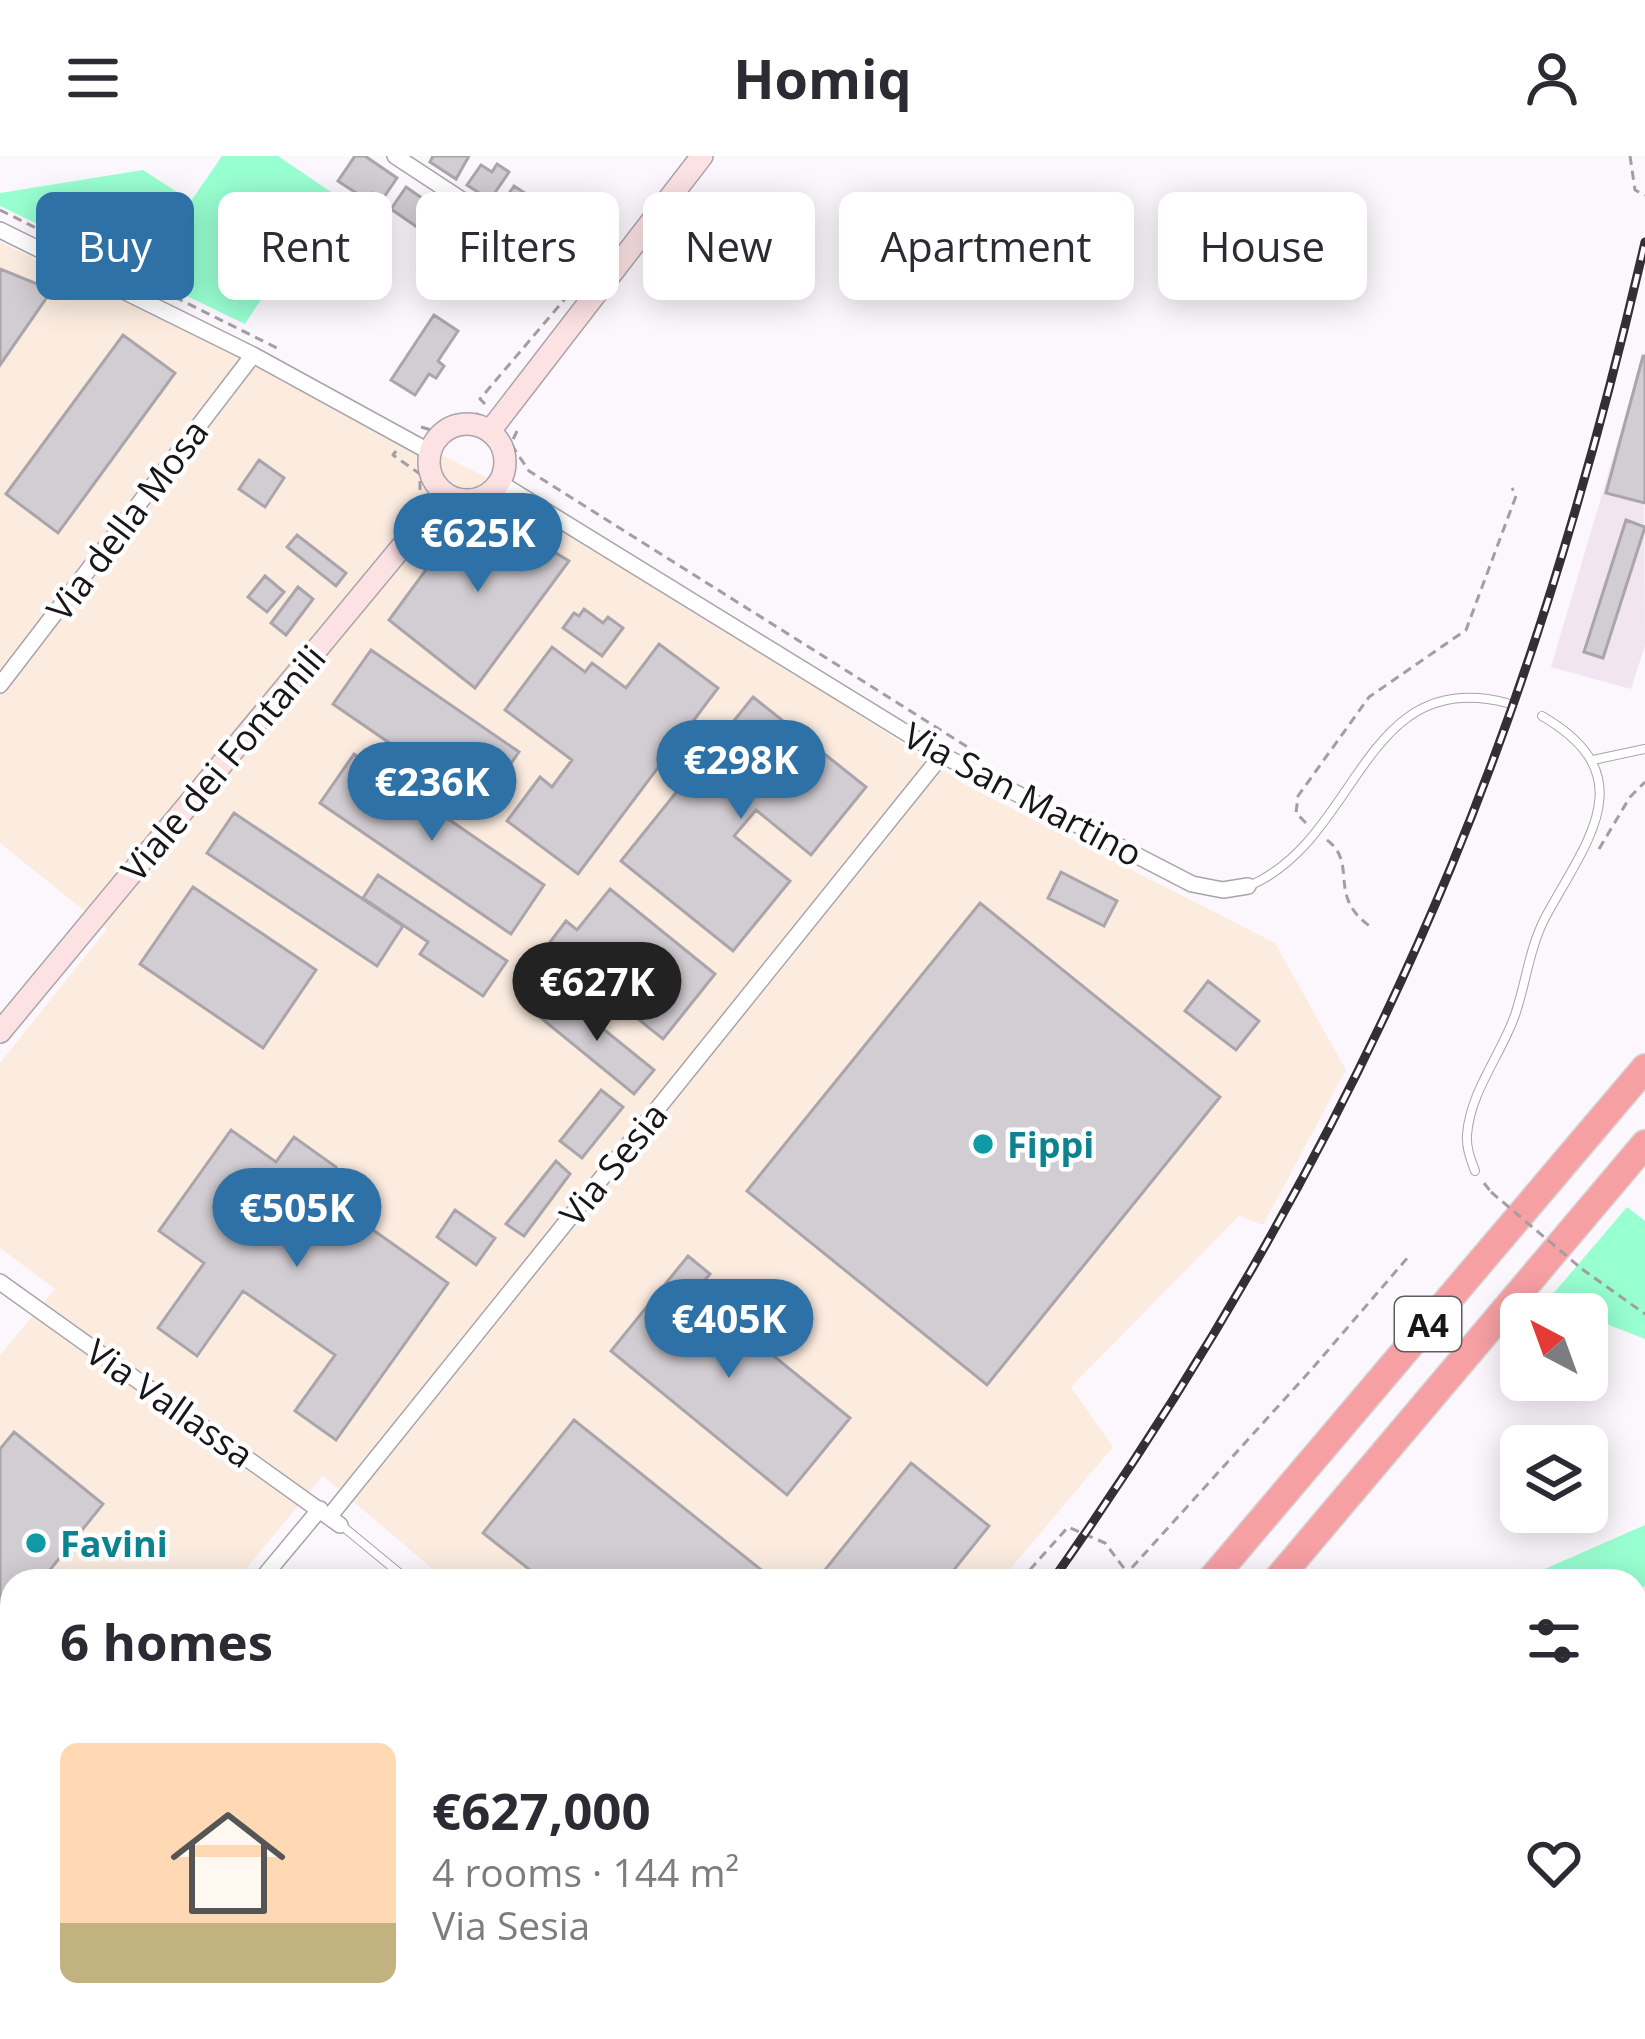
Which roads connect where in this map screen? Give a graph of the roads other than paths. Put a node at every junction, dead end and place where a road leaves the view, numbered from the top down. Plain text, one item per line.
1 (395, 156) edge
2 (702, 156) edge
3 (450, 192) edge
4 (0, 230) edge
5 (619, 267) edge
6 (587, 300) edge
7 (594, 300) edge
8 (590, 306) junction
9 (253, 355) junction
10 (490, 431) junction
11 (430, 452) junction
12 (509, 487) junction
13 (432, 491) junction
14 (0, 686) edge
15 (1508, 703) dead end
16 (1542, 716) dead end
17 (1645, 749) edge
18 (942, 755) junction
19 (1592, 760) junction
20 (1248, 886) joint
21 (0, 1032) edge
22 (1645, 1068) edge
23 (1645, 1144) edge
24 (1475, 1171) dead end
25 (0, 1282) edge
26 (1387, 1450) junction
27 (330, 1517) junction
28 (273, 1569) edge
29 (394, 1569) edge
30 (1220, 1569) edge
31 (1286, 1569) edge
32 (1301, 1569) edge

1 - 3 street
2 - 5 main road
4 - 9 street
6 - 8 street
7 - 8 main road
8 - 10 main road
9 - 11 street
9 - 14 street, Via della Mosa
10 - 11 main road
10 - 12 main road
11 - 13 main road
12 - 13 main road
12 - 18 street, Via San Martino
13 - 21 main road, Viale dei Fontanili
15 - 20 lane
16 - 19 lane
17 - 19 lane
18 - 20 street, Via San Martino
18 - 27 street, Via Sesia
19 - 24 lane
22 - 30 highway, A4
23 - 26 highway, A4
25 - 27 street, Via Vallassa
26 - 31 highway, A4
26 - 32 lane
27 - 28 street, Via Sesia
27 - 29 lane

